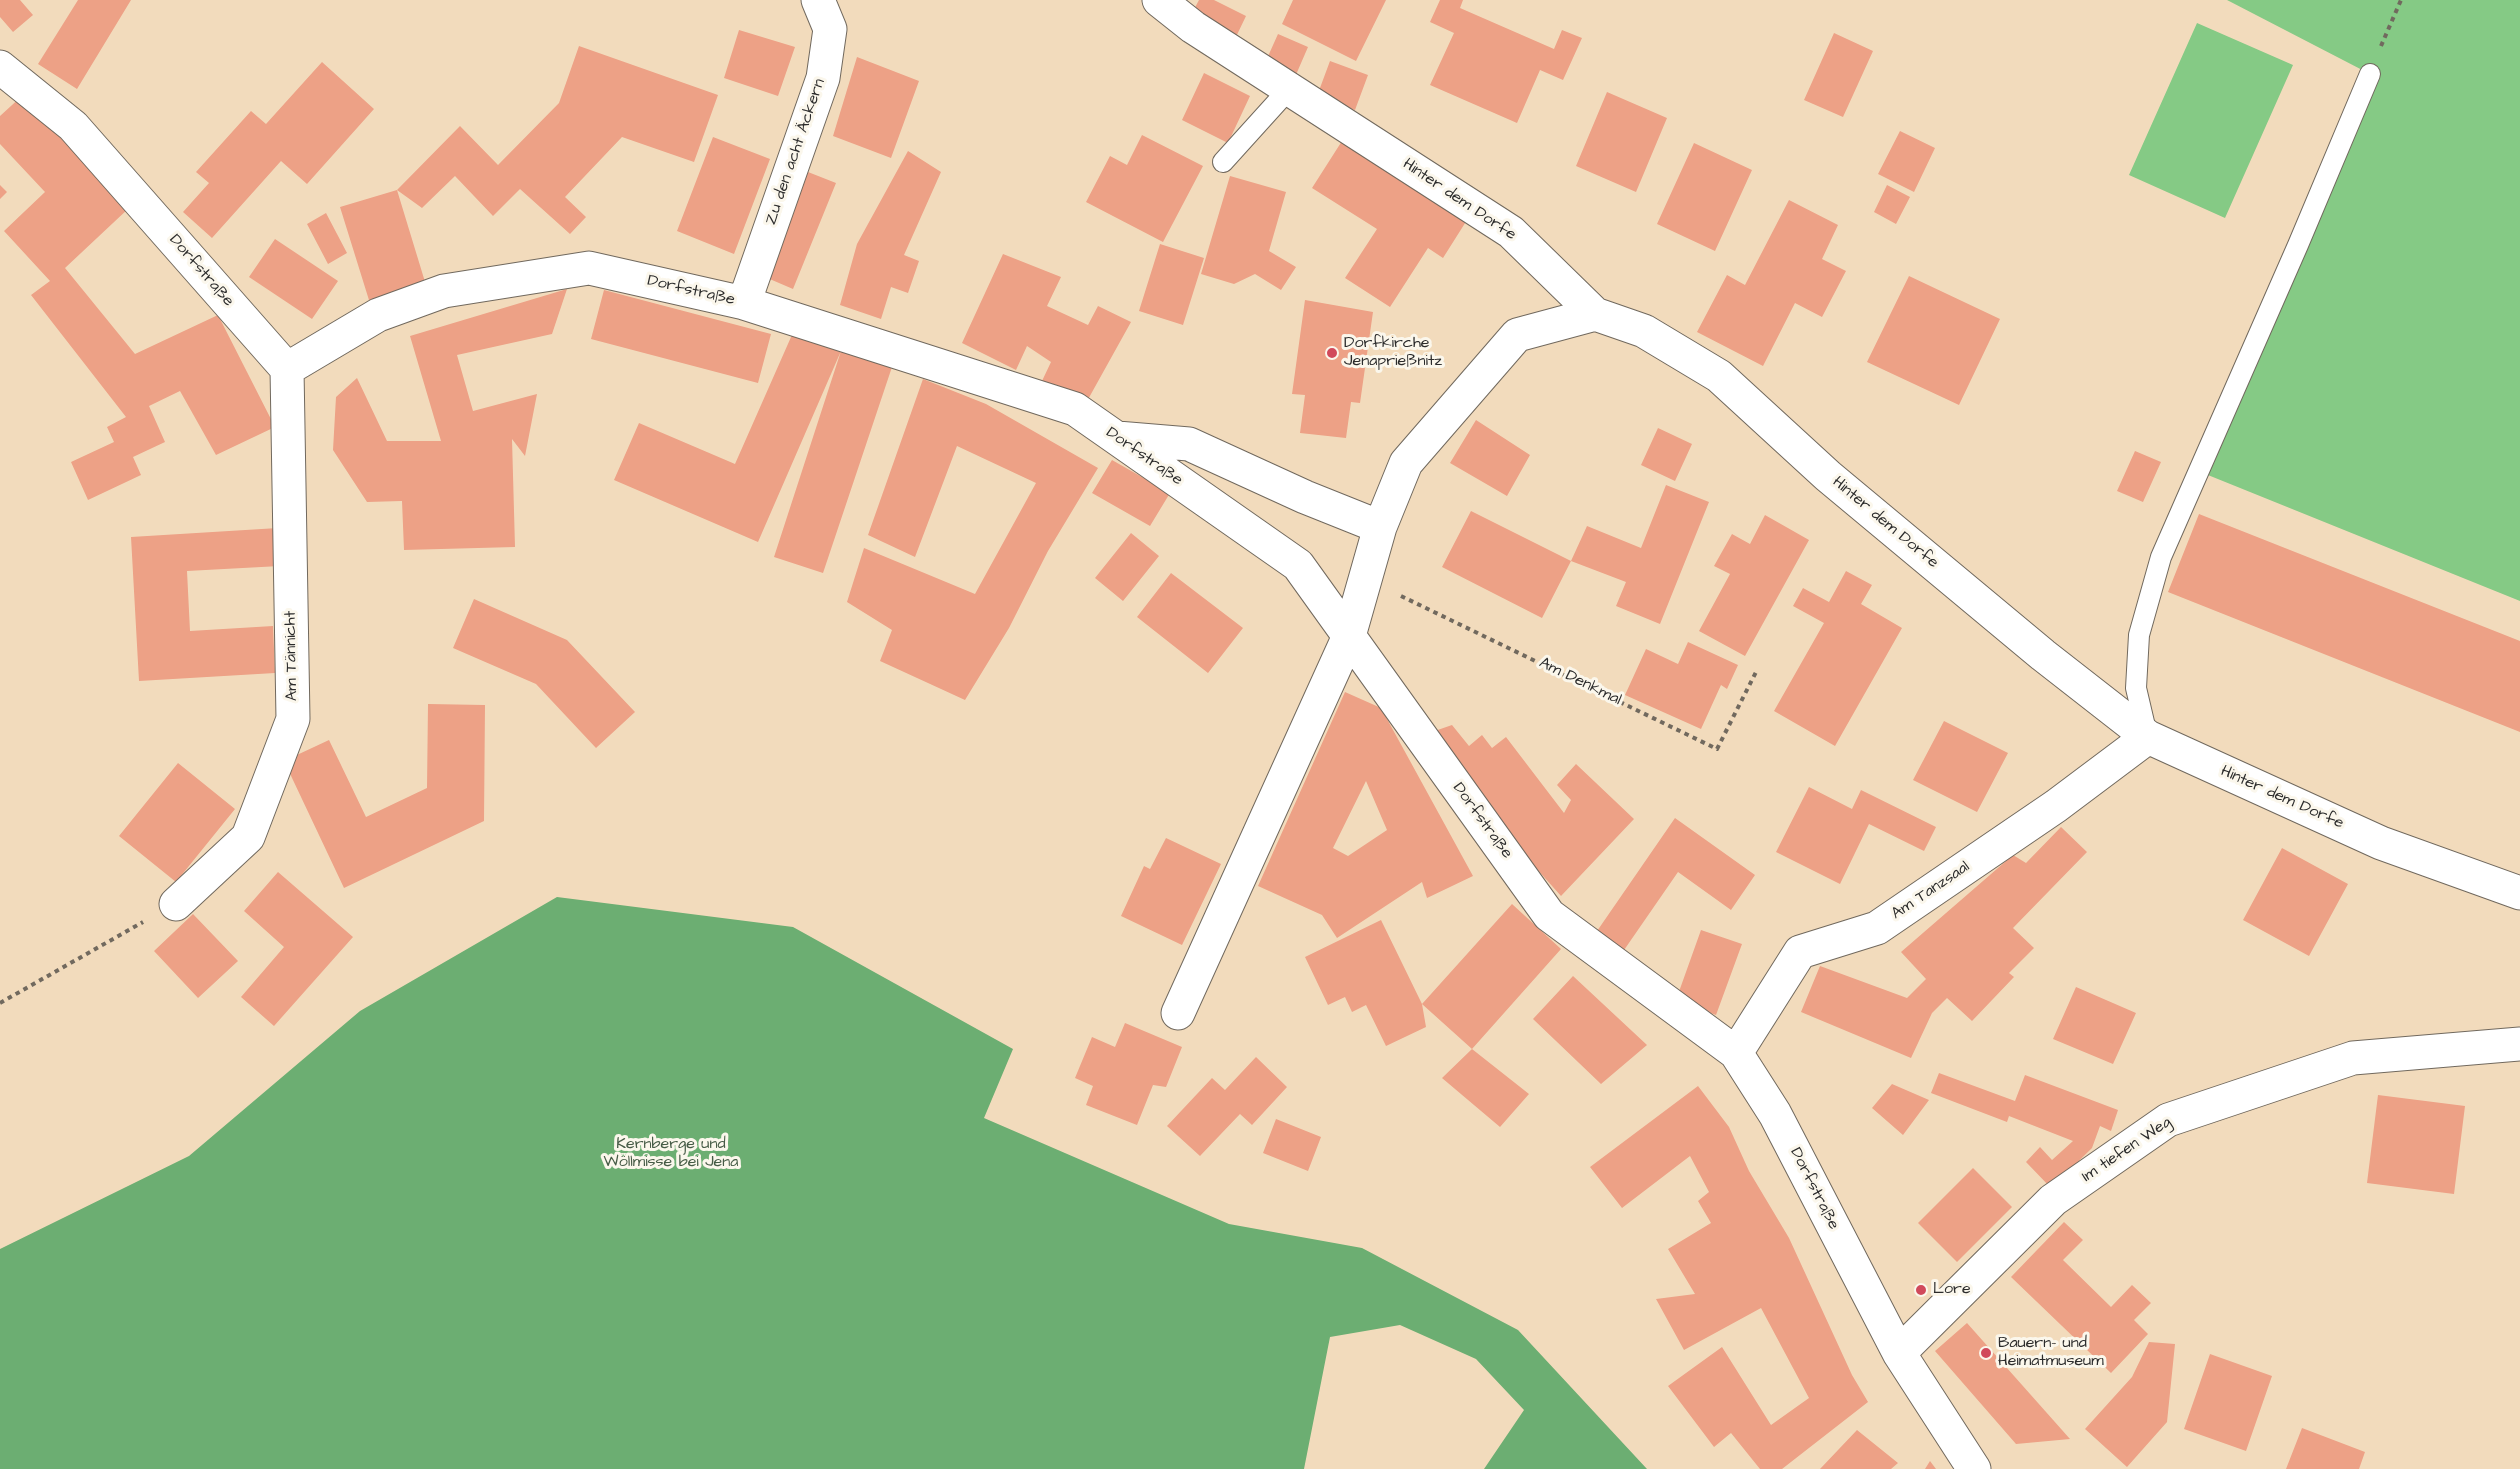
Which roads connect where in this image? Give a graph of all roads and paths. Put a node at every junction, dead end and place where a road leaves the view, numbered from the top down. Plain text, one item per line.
1 (818, 0) edge
2 (1159, 0) edge
3 (2401, 0) edge
4 (0, 67) edge
5 (2370, 74) joint
6 (1289, 89) junction
7 (1223, 162) dead end
8 (744, 303) junction
9 (1595, 314) junction
10 (287, 369) junction
11 (1116, 437) junction
12 (1380, 527) junction
13 (1365, 578) junction
14 (1348, 636) junction
15 (1755, 672) dead end
16 (2148, 738) junction
17 (2520, 893) edge
18 (176, 904) joint
19 (0, 1003) edge
20 (1178, 1013) dead end
21 (2520, 1044) edge
22 (1736, 1053) junction
23 (1899, 1353) junction
24 (1974, 1469) edge

1 - 8 street, Zu den acht Äckern
2 - 6 street, Hinter dem Dorfe
3 - 5 path
4 - 10 street, Dorfstraße
5 - 16 lane
6 - 7 lane
6 - 9 street, Hinter dem Dorfe
8 - 10 street, Dorfstraße
8 - 11 street, Dorfstraße
9 - 12 street
9 - 16 street, Hinter dem Dorfe
10 - 18 street, Am Tännicht
11 - 12 street
11 - 14 street, Dorfstraße
12 - 13 street
13 - 14 street
13 - 15 path, Am Denkmal
14 - 20 street
14 - 22 street, Dorfstraße
16 - 17 street, Hinter dem Dorfe
16 - 22 street, Am Tanzsaal
18 - 19 path
21 - 23 street, Im tiefen Weg
22 - 23 street, Dorfstraße
23 - 24 street, Dorfstraße

